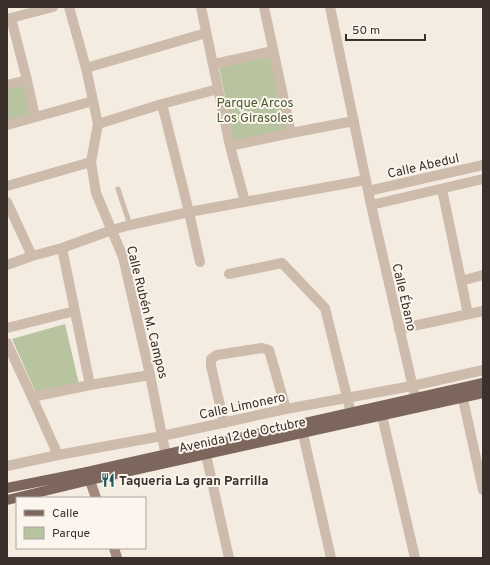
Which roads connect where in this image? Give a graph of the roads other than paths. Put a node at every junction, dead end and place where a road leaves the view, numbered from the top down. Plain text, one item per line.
1 (53, 7) edge
2 (69, 7) edge
3 (201, 7) edge
4 (264, 7) edge
5 (330, 7) edge
6 (9, 19) edge
7 (206, 33) junction
8 (273, 51) junction
9 (214, 64) junction
10 (86, 68) junction
11 (27, 80) junction
12 (7, 86) edge
13 (218, 89) junction
14 (93, 101) junction
15 (162, 104) junction
16 (35, 117) junction
17 (354, 121) junction
18 (98, 124) junction
19 (7, 125) edge
20 (291, 133) junction
21 (230, 146) junction
22 (91, 162) junction
23 (483, 165) edge
24 (366, 180) junction
25 (483, 180) edge
26 (7, 186) edge
27 (118, 189) dead end
28 (442, 189) junction
29 (368, 191) junction
30 (7, 202) edge
31 (245, 202) junction
32 (371, 205) junction
33 (189, 212) junction
34 (130, 225) junction
35 (112, 230) junction
36 (62, 248) junction
37 (32, 256) junction
38 (200, 262) dead end
39 (7, 265) edge
40 (229, 274) dead end
41 (483, 275) edge
42 (461, 281) junction
43 (75, 311) junction
44 (483, 311) edge
45 (468, 314) junction
46 (7, 328) edge
47 (399, 329) junction
48 (7, 343) edge
49 (483, 370) edge
50 (150, 375) junction
51 (483, 383) edge
52 (90, 385) junction
53 (412, 386) junction
54 (462, 393) junction
55 (483, 393) edge
56 (32, 397) junction
57 (347, 398) junction
58 (416, 404) junction
59 (286, 409) junction
60 (381, 411) junction
61 (351, 413) junction
62 (224, 423) junction
63 (301, 429) junction
64 (162, 436) junction
65 (205, 450) junction
66 (58, 455) junction
67 (167, 459) junction
68 (7, 466) edge
69 (89, 476) junction
70 (7, 488) edge
71 (483, 490) edge
72 (8, 497) edge
73 (96, 497) edge
74 (229, 558) edge
75 (331, 558) edge
76 (415, 558) edge

1 - 6 street
2 - 10 street, Calle Rubén M. Campos
3 - 7 street
4 - 8 street
5 - 17 street, Calle Ébano
6 - 11 street
7 - 9 street
7 - 10 street
8 - 9 street
8 - 20 street
9 - 13 street
10 - 14 street, Calle Rubén M. Campos
11 - 12 street
11 - 16 street
13 - 15 street
13 - 21 street
14 - 16 street
14 - 18 street, Calle Rubén M. Campos
15 - 18 street
15 - 33 street
16 - 19 street
17 - 20 street
17 - 24 street, Calle Ébano
18 - 22 street, Calle Rubén M. Campos
20 - 21 street
21 - 31 street
22 - 26 street
22 - 35 street, Calle Rubén M. Campos
23 - 29 street, Calle Abedul
24 - 29 street, Calle Ébano
24 - 31 street
25 - 28 street
27 - 34 lane
28 - 32 street
28 - 42 street
29 - 32 street, Calle Ébano
30 - 37 street
31 - 33 street
32 - 47 street, Calle Ébano
33 - 34 street
33 - 38 street
34 - 35 street
35 - 36 street
35 - 50 street, Calle Rubén M. Campos
36 - 37 street
36 - 43 street
37 - 39 street
40 - 57 street
41 - 42 street
42 - 45 street
43 - 46 street
43 - 52 street
44 - 45 street
45 - 47 street
47 - 53 street, Calle Ébano
48 - 56 street
49 - 53 street, Calle Limonero
50 - 52 street
50 - 64 street, Calle Rubén M. Campos
51 - 54 main road, Avenida 12 de Octubre
52 - 56 street
53 - 57 street, Calle Limonero
53 - 58 street, Calle Ébano
54 - 55 main road, Avenida 12 de Octubre
54 - 58 main road, Avenida 12 de Octubre
54 - 71 street
56 - 66 street
57 - 59 street, Calle Limonero
57 - 61 street
58 - 60 main road, Avenida 12 de Octubre
59 - 62 street, Calle Limonero
59 - 62 street
60 - 61 main road, Avenida 12 de Octubre
60 - 63 main road, Avenida 12 de Octubre
60 - 76 street
61 - 63 main road, Avenida 12 de Octubre
62 - 64 street, Calle Limonero
63 - 65 main road, Avenida 12 de Octubre
63 - 75 street
64 - 66 street, Calle Limonero
64 - 67 street, Calle Rubén M. Campos
65 - 67 main road, Avenida 12 de Octubre
65 - 74 street
66 - 68 street, Calle Limonero
67 - 69 main road, Avenida 12 de Octubre
69 - 70 main road, Avenida 12 de Octubre
69 - 72 main road, Avenida 12 de Octubre
69 - 73 main road

